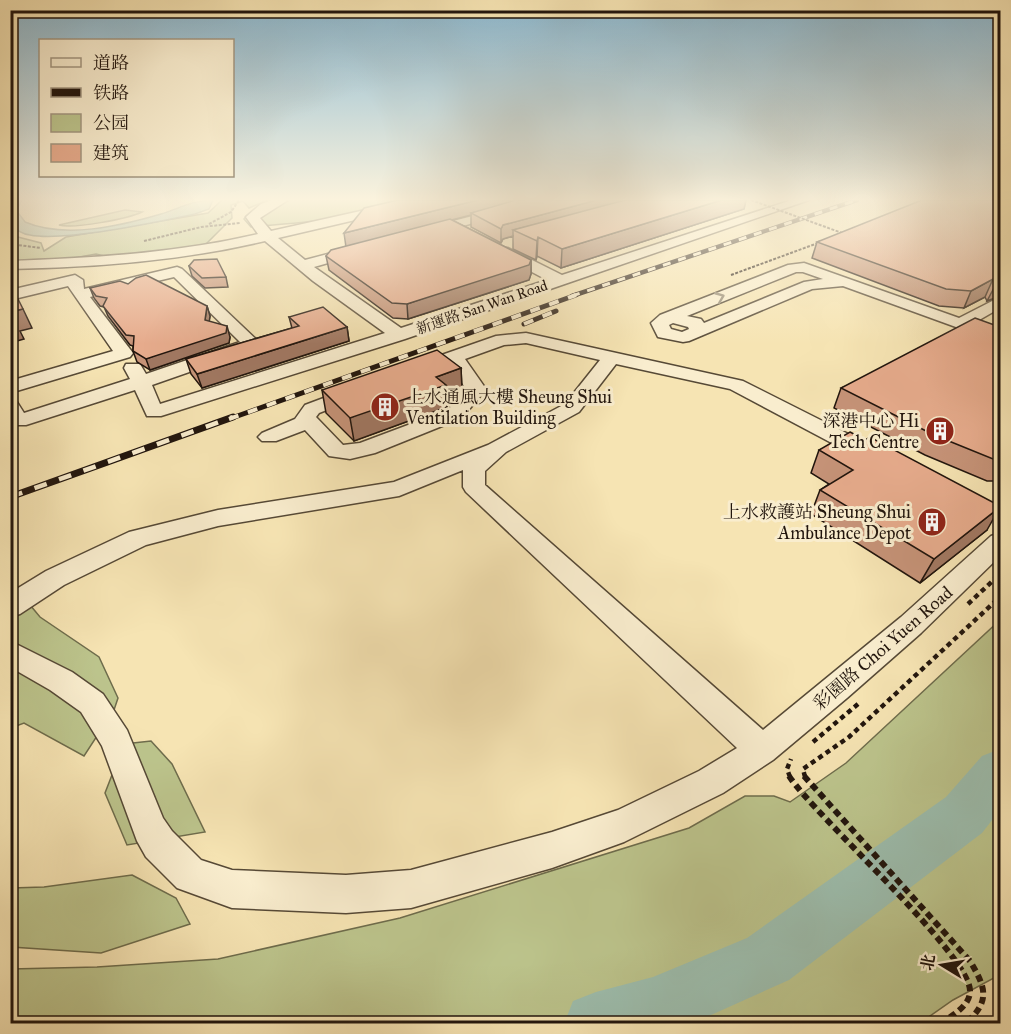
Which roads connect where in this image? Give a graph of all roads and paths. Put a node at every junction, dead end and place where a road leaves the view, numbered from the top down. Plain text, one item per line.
1 (208, 248) edge
2 (281, 248) edge
3 (364, 248) edge
4 (498, 248) edge
5 (657, 248) edge
6 (805, 248) edge
7 (87, 263) junction
8 (10, 265) edge
9 (303, 265) junction
10 (732, 275) dead end
11 (560, 280) junction
12 (854, 283) junction
13 (78, 287) junction
14 (764, 288) dead end
15 (10, 296) edge
16 (783, 297) junction
17 (1000, 302) edge
18 (962, 323) junction
19 (399, 335) junction
20 (1000, 338) edge
21 (124, 353) junction
22 (454, 357) junction
23 (612, 357) junction
24 (401, 376) edge
25 (141, 382) junction
26 (10, 387) edge
27 (368, 388) edge
28 (10, 406) edge
29 (308, 422) junction
30 (269, 437) dead end
31 (498, 447) junction
32 (886, 462) edge
33 (1000, 543) edge
34 (1000, 597) edge
35 (10, 607) edge
36 (10, 652) edge
37 (762, 750) junction
38 (794, 783) dead end
39 (940, 1023) edge
40 (965, 1023) edge

1 - 7 street
2 - 9 street
3 - 9 street
4 - 11 street
5 - 11 street, 新運路 San Wan Road
6 - 10 path, bridge
7 - 8 street
7 - 13 street
9 - 19 street
11 - 19 street, 新運路 San Wan Road
12 - 16 street
16 -> 12 street
12 - 18 street
13 - 15 street
13 - 21 street
13 - 25 street
14 - 16 street
17 - 18 street
18 - 20 street
19 - 25 street, 新運路 San Wan Road
21 - 25 street
21 - 26 street
22 - 23 street
22 - 24 street
22 - 29 street
23 - 31 street
23 - 32 street
25 - 28 street
27 - 29 street
29 - 30 street
31 - 35 street
31 - 37 street
33 - 37 street, 彩園路 Choi Yuen Road
34 - 40 path
36 - 37 street, 彩園路 Choi Yuen Road
38 - 39 path

